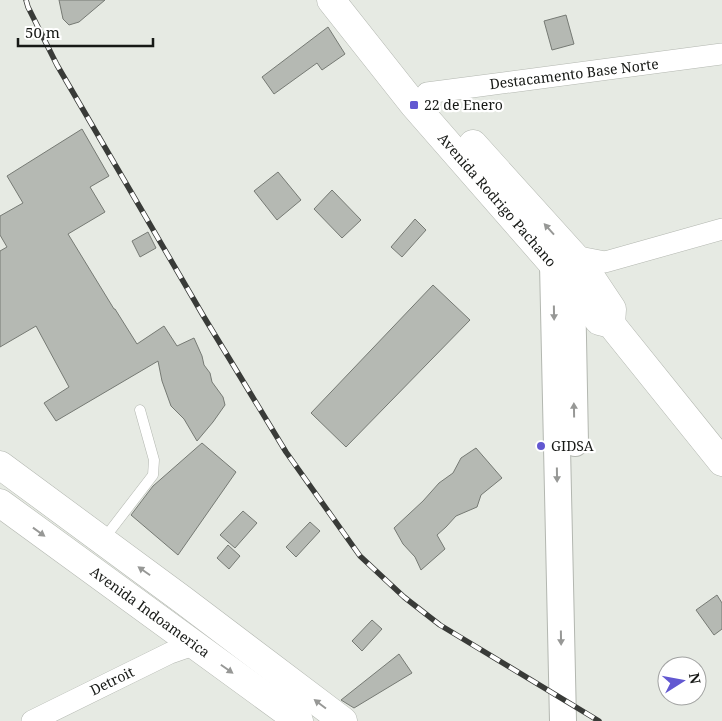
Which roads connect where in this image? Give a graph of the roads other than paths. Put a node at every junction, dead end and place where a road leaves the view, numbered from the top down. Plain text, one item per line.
1 (331, 0) edge
2 (351, 0) edge
3 (722, 54) edge
4 (427, 93) junction
5 (722, 229) edge
6 (564, 260) junction
7 (590, 276) junction
8 (140, 410) dead end
9 (722, 462) edge
10 (0, 465) edge
11 (0, 503) edge
12 (102, 541) junction
13 (193, 644) junction
14 (32, 721) edge
15 (299, 721) edge
16 (343, 721) edge
17 (564, 721) edge
18 (581, 721) edge

1 - 6 main road, Avenida Rodrigo Pachano
2 - 4 main road, Avenida Rodrigo Pachano
3 - 4 street, Destacamento Base Norte
6 -> 4 main road, Avenida Rodrigo Pachano
5 - 7 street
6 - 7 main road, Avenida Rodrigo Pachano
6 -> 17 street
7 - 9 main road, Avenida Rodrigo Pachano
18 -> 7 street
8 - 12 lane
10 - 12 main road, Avenida Indoamerica
11 -> 13 main road, Avenida Indoamerica
16 -> 12 main road, Avenida Indoamerica
13 - 14 street, Detroit
13 -> 15 main road, Avenida Indoamerica

